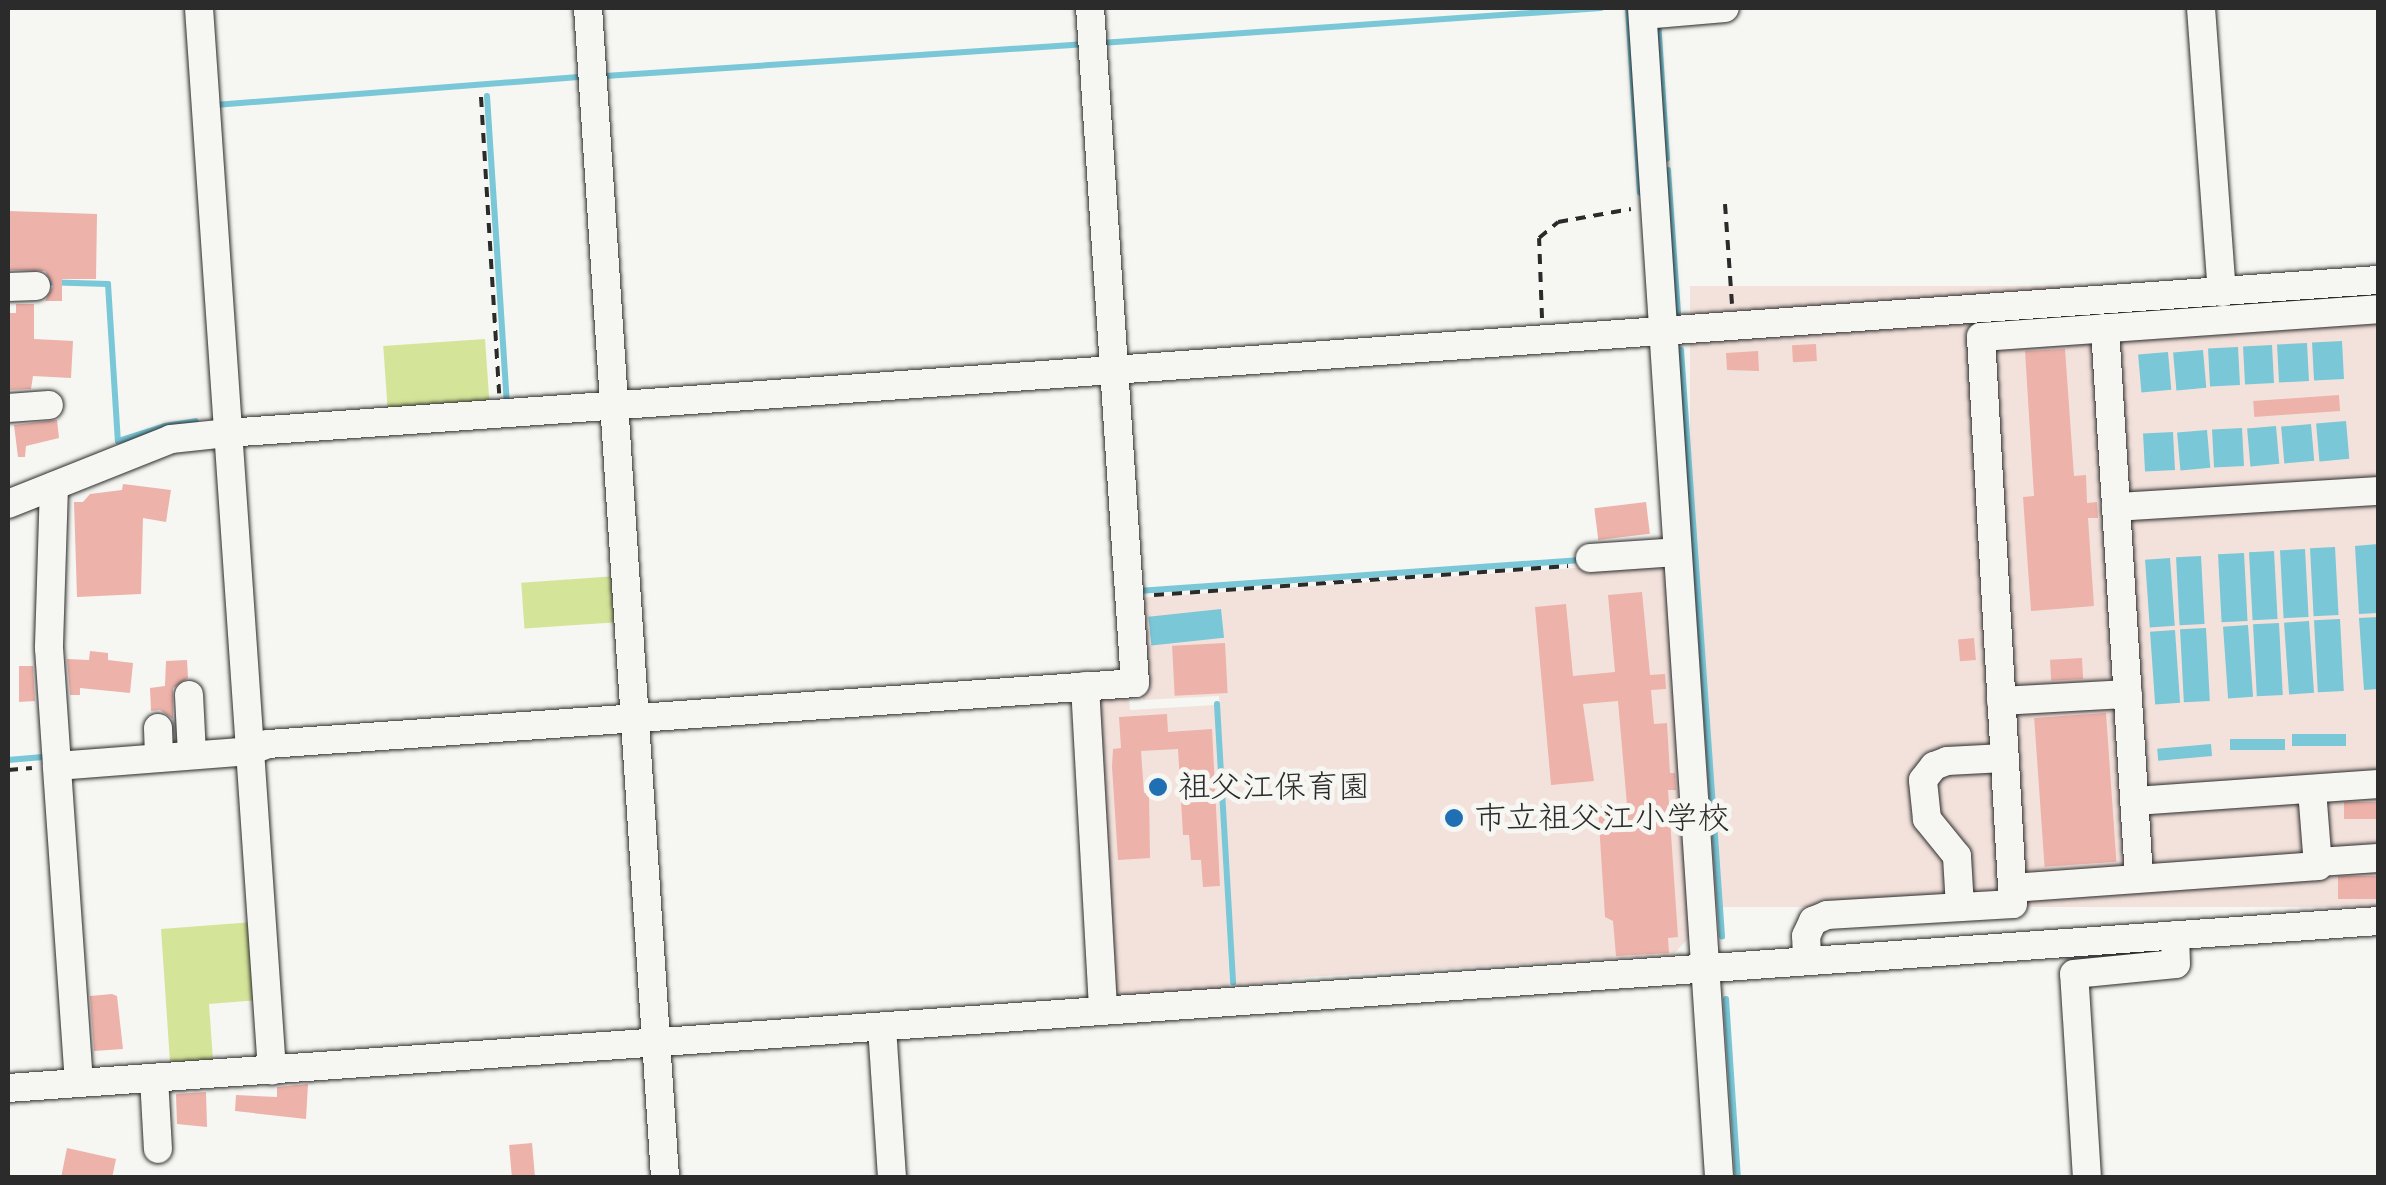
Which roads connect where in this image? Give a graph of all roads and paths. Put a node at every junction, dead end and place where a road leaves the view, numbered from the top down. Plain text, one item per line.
1 (199, 8) edge
2 (588, 8) edge
3 (1090, 8) edge
4 (1725, 8) edge
5 (2201, 8) edge
6 (1642, 11) edge
7 (481, 97) dead end
8 (1725, 204) dead end
9 (1654, 205) junction
10 (2378, 280) edge
11 (2222, 292) junction
12 (2378, 309) edge
13 (1733, 324) junction
14 (2104, 328) junction
15 (1662, 330) junction
16 (1543, 338) junction
17 (1113, 368) junction
18 (48, 405) dead end
19 (612, 406) junction
20 (8, 408) edge
21 (500, 413) junction
22 (226, 433) junction
23 (54, 486) junction
24 (2378, 491) edge
25 (8, 504) edge
26 (2116, 508) junction
27 (1677, 552) junction
28 (1590, 558) joint
29 (1129, 596) junction
30 (1085, 686) junction
31 (2128, 694) junction
32 (189, 695) dead end
33 (2001, 701) junction
34 (633, 718) junction
35 (158, 728) dead end
36 (250, 750) junction
37 (192, 755) junction
38 (159, 758) junction
39 (2004, 758) junction
40 (57, 766) junction
41 (2378, 784) edge
42 (2312, 789) junction
43 (2134, 801) junction
44 (2378, 858) edge
45 (2318, 862) junction
46 (2140, 878) junction
47 (2012, 888) junction
48 (1960, 907) junction
49 (2378, 921) edge
50 (2174, 935) junction
51 (1807, 960) junction
52 (1705, 967) junction
53 (1104, 1011) junction
54 (882, 1027) junction
55 (656, 1044) junction
56 (272, 1070) junction
57 (154, 1078) junction
58 (79, 1083) junction
59 (8, 1088) edge
60 (158, 1148) dead end
61 (665, 1178) edge
62 (892, 1178) edge
63 (1719, 1178) edge
64 (2087, 1178) edge

1 - 22 street
2 - 19 street
3 - 17 street
4 - 6 street
5 - 11 street
6 - 9 street
7 - 21 path
8 - 13 path
9 - 15 street
9 - 16 path
10 - 11 street
11 - 13 street
12 - 14 street
13 - 15 street
14 - 26 street
14 - 33 street
15 - 16 street
15 - 27 street
16 - 17 street
17 - 19 street
17 - 29 street
18 - 20 street
19 - 21 street
19 - 34 street
21 - 22 street
22 - 23 street
22 - 36 street
23 - 25 street
23 - 40 street
24 - 26 street
26 - 31 street
27 - 28 street
27 - 52 street
28 - 29 path
29 - 30 street
30 - 34 street
30 - 53 street
31 - 33 street
31 - 43 street
32 - 37 street
33 - 39 street
34 - 36 street
34 - 55 street
35 - 38 street
36 - 37 street
36 - 56 street
37 - 38 street
38 - 40 street
39 - 47 street
39 - 48 street
40 - 58 street
41 - 42 street
42 - 43 street
42 - 45 street
43 - 46 street
44 - 45 street
45 - 46 street
46 - 47 street
47 - 48 street
48 - 51 street
49 - 50 street
50 - 51 street
50 - 64 street
51 - 52 street
52 - 53 street
52 - 63 street
53 - 54 street
54 - 55 street
54 - 62 street
55 - 56 street
55 - 61 street
56 - 57 street
57 - 58 street
57 - 60 street
58 - 59 street

